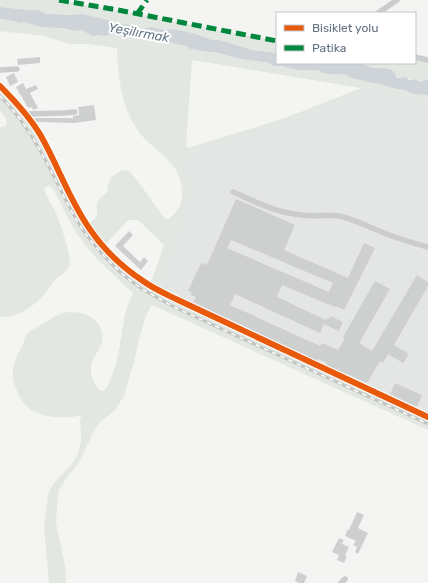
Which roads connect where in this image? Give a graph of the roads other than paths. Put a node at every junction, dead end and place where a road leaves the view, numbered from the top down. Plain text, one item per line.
1 (397, 0) edge
2 (379, 12) edge
3 (416, 57) edge
4 (428, 60) edge
5 (17, 69) dead end
6 (0, 70) edge
7 (0, 86) edge
8 (75, 112) dead end
9 (26, 114) junction
10 (233, 192) dead end
11 (428, 247) edge
12 (428, 417) edge

1 - 2 street
3 - 4 street
5 - 6 street
7 - 9 street
8 - 9 street
9 - 12 street
10 - 11 street

